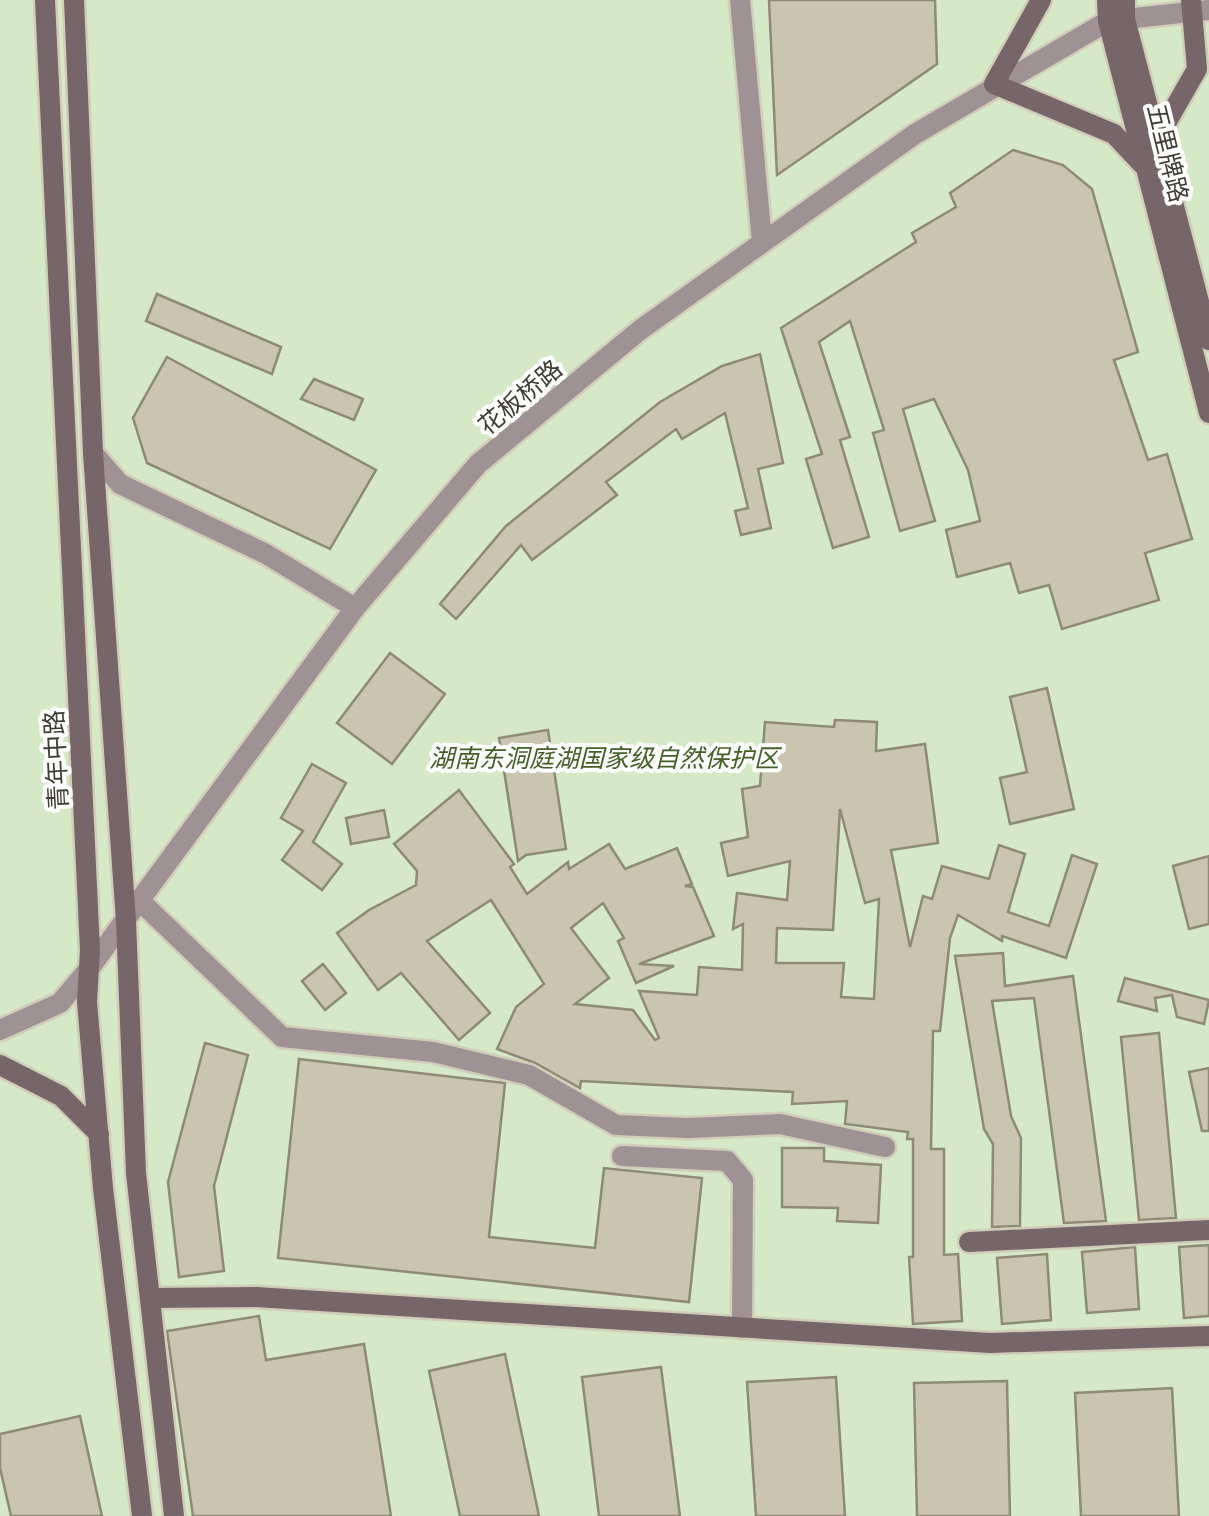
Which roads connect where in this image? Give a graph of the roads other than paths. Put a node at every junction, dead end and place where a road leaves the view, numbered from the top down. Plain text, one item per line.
1 (46, 0) edge
2 (74, 0) edge
3 (740, 0) edge
4 (1041, 0) edge
5 (1197, 8) edge
6 (1116, 10) edge
7 (994, 84) junction
8 (1157, 139) junction
9 (1146, 168) junction
10 (762, 242) junction
11 (1209, 340) edge
12 (1209, 413) edge
13 (93, 454) junction
14 (355, 608) junction
15 (140, 901) junction
16 (126, 921) junction
17 (88, 969) junction
18 (0, 1030) edge
19 (0, 1065) edge
20 (98, 1134) junction
21 (885, 1147) dead end
22 (622, 1156) dead end
23 (1209, 1230) edge
24 (969, 1242) dead end
25 (150, 1298) junction
26 (742, 1328) junction
27 (1209, 1336) edge
28 (142, 1516) edge
29 (174, 1516) edge

1 - 17 main road, 青年中路
2 - 13 main road
3 - 10 street
4 - 7 main road
5 - 6 street
5 - 8 main road
6 - 7 street, 花板桥路
6 - 8 main road, 五里牌路
6 - 9 main road, 五里牌路
7 - 9 main road
7 - 10 street, 花板桥路
8 - 11 main road, 五里牌路
9 - 12 main road, 五里牌路
10 - 14 street, 花板桥路
13 - 14 street
13 - 16 main road
14 - 15 street, 花板桥路
15 - 16 street, 花板桥路
15 - 21 street
16 - 17 street, 花板桥路
16 - 25 main road
17 - 18 street, 花板桥路
17 - 20 main road, 青年中路
19 - 20 main road
20 - 28 main road, 青年中路
22 - 26 street
23 - 24 main road
25 - 26 main road
25 - 29 main road
26 - 27 main road

